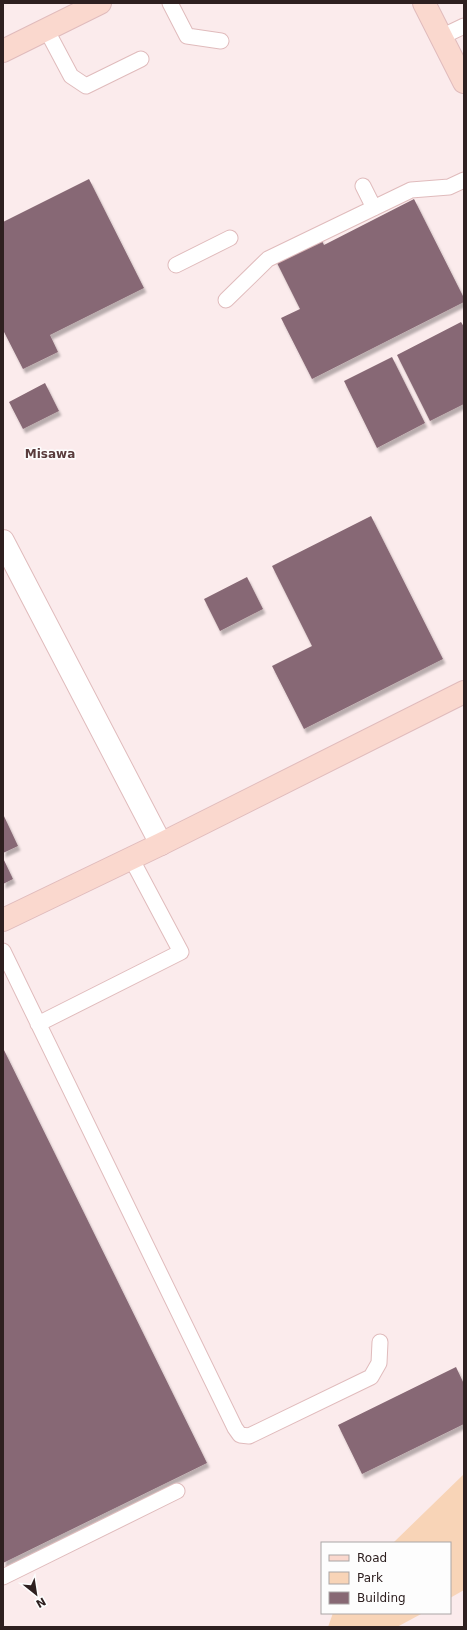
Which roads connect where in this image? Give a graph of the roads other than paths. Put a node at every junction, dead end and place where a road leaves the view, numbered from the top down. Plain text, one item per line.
1 (100, 3) edge
2 (170, 3) edge
3 (424, 3) edge
4 (464, 26) edge
5 (46, 29) junction
6 (441, 37) junction
7 (221, 41) dead end
8 (3, 51) edge
9 (141, 59) dead end
10 (464, 82) edge
11 (464, 180) edge
12 (363, 186) dead end
13 (374, 208) junction
14 (230, 238) dead end
15 (176, 265) dead end
16 (226, 300) dead end
17 (3, 541) edge
18 (464, 692) edge
19 (161, 844) junction
20 (131, 858) junction
21 (3, 920) edge
22 (3, 951) edge
23 (38, 1024) junction
24 (380, 1342) dead end
25 (177, 1491) dead end
26 (3, 1577) edge

1 - 5 street
2 - 7 lane
3 - 6 street
4 - 6 lane
5 - 8 street
5 - 9 lane
6 - 10 street
11 - 13 lane
12 - 13 lane
13 - 16 lane
14 - 15 lane
17 - 19 street
18 - 19 street
19 - 20 street
20 - 21 street
20 - 23 lane
22 - 23 lane
23 - 24 lane
25 - 26 lane

